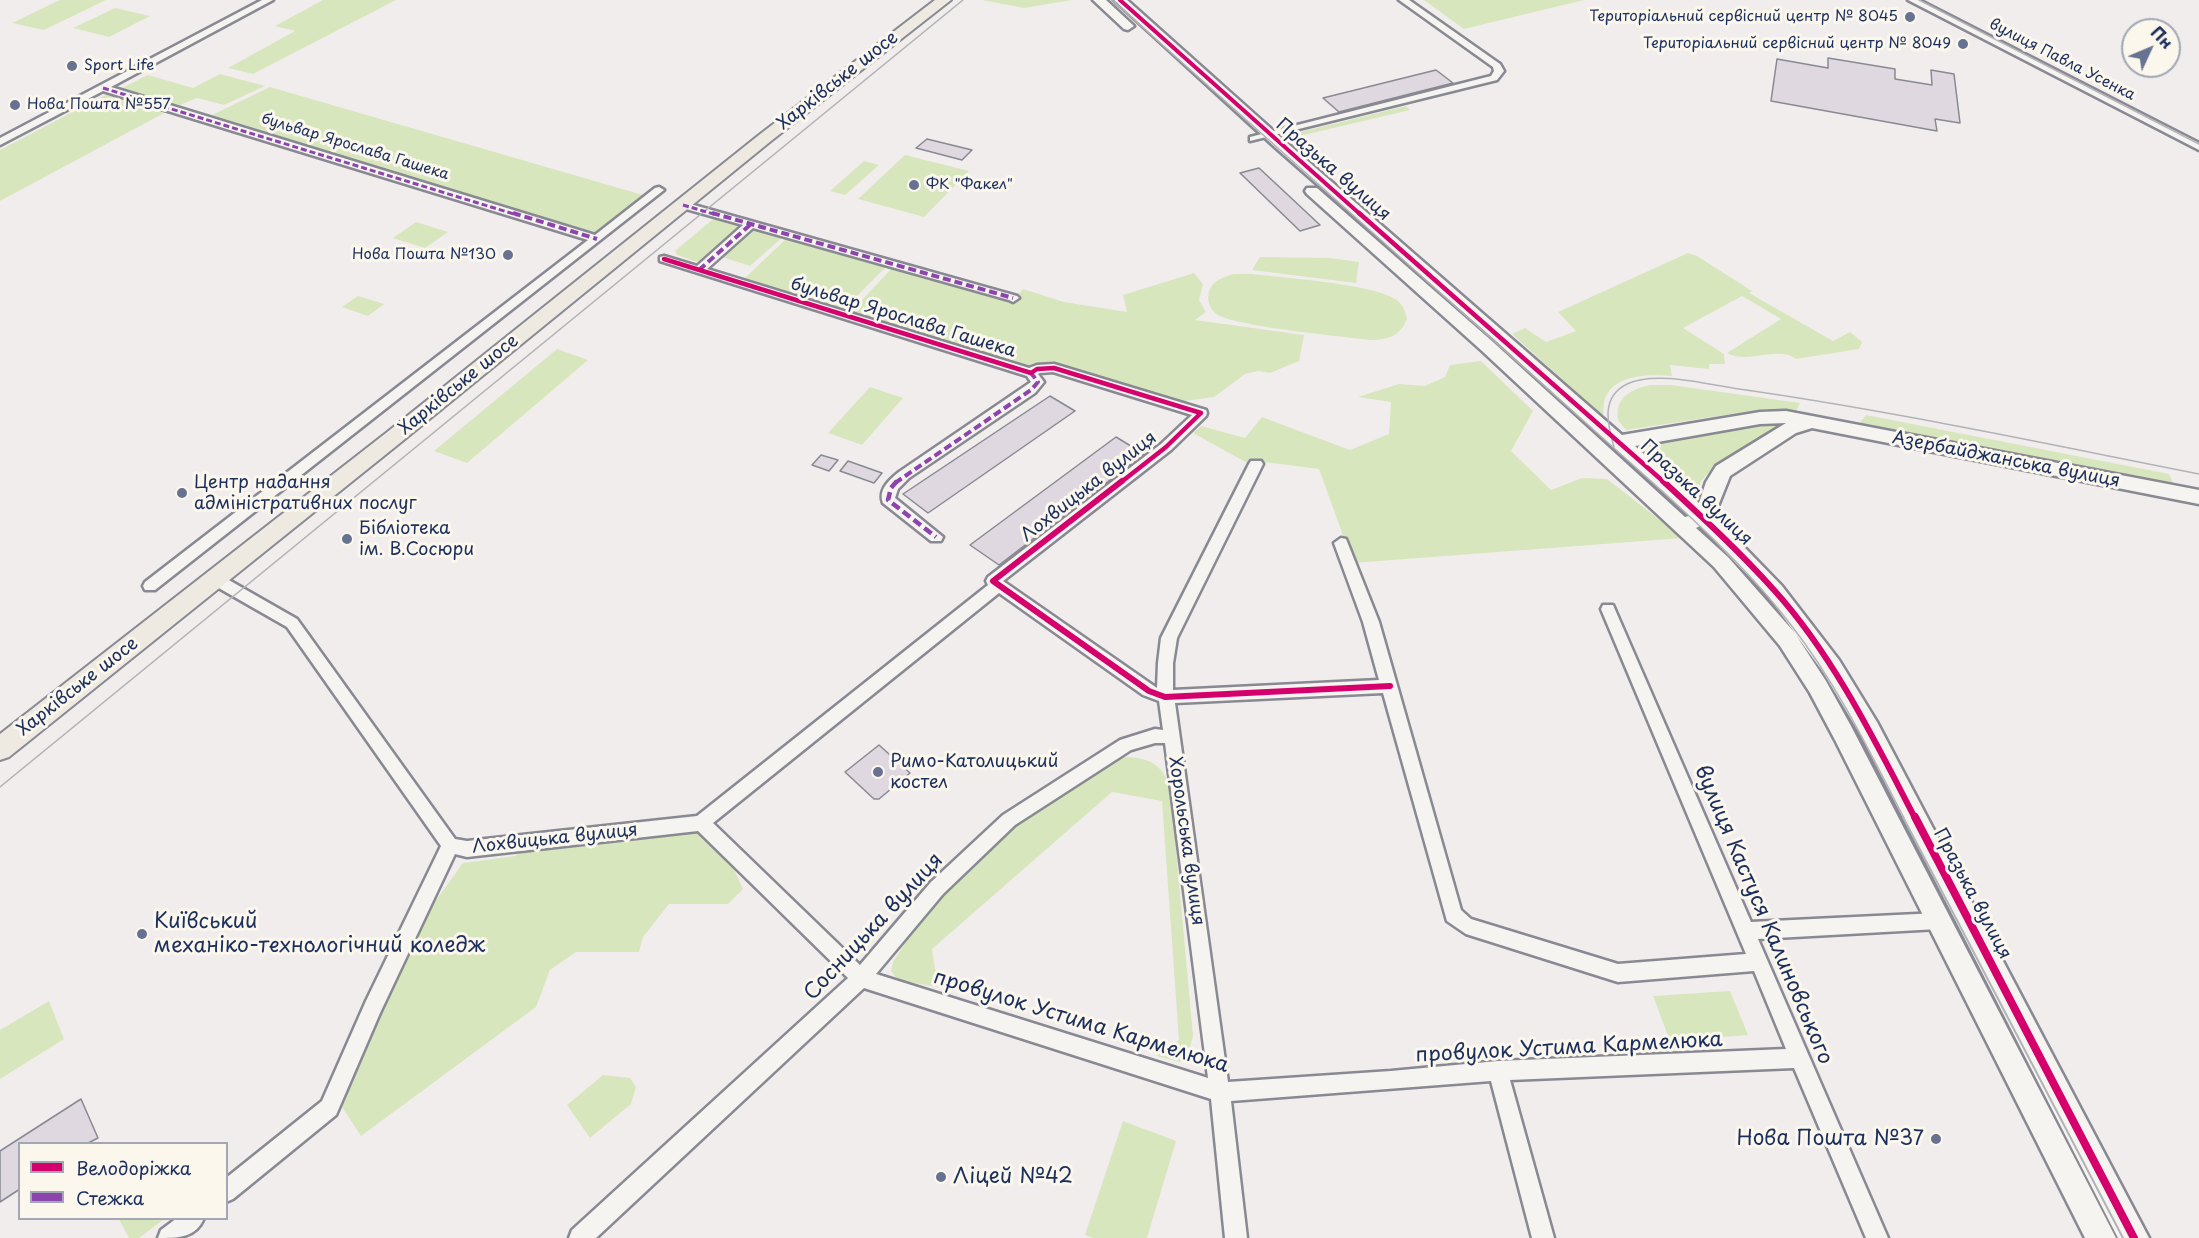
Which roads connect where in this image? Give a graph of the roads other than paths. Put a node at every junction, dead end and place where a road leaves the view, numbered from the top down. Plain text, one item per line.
1 (269, 0) edge
2 (935, 0) edge
3 (944, 0) edge
4 (1099, 0) edge
5 (1120, 0) edge
6 (1403, 0) edge
7 (1912, 0) edge
8 (1929, 0) edge
9 (917, 20) junction
10 (1138, 35) dead end
11 (103, 88) junction
12 (1242, 129) dead end
13 (1262, 137) junction
14 (2199, 138) edge
15 (0, 142) edge
16 (2199, 147) edge
17 (659, 190) dead end
18 (682, 205) junction
19 (751, 224) junction
20 (597, 239) junction
21 (664, 259) dead end
22 (699, 270) junction
23 (1013, 298) dead end
24 (1493, 341) junction
25 (1031, 373) junction
26 (1201, 413) joint
27 (1813, 422) junction
28 (1618, 441) junction
29 (1256, 464) dead end
30 (2199, 497) edge
31 (1693, 522) junction
32 (936, 537) dead end
33 (1341, 543) dead end
34 (215, 579) junction
35 (995, 583) junction
36 (150, 586) dead end
37 (1608, 609) dead end
38 (1390, 686) junction
39 (1165, 698) junction
40 (1172, 737) junction
41 (0, 749) edge
42 (700, 823) junction
43 (450, 845) junction
44 (1938, 921) junction
45 (1745, 931) junction
46 (1760, 962) junction
47 (861, 978) junction
48 (1800, 1058) junction
49 (1498, 1071) junction
50 (1220, 1092) junction
51 (228, 1190) edge
52 (192, 1220) edge
53 (169, 1238) edge
54 (580, 1238) edge
55 (1236, 1238) edge
56 (1543, 1238) edge
57 (1877, 1238) edge
58 (2101, 1238) edge
59 (2134, 1238) edge

1 - 11 street
2 - 9 main road, Харківське шосе
3 - 9 main road, Харківське шосе
4 - 10 street
5 - 13 street, Празька вулиця
6 - 13 street
7 - 16 street, вулиця Павла Усенка
8 - 14 street, вулиця Павла Усенка
9 - 18 main road, Харківське шосе
11 - 15 street
11 - 20 street, бульвар Ярослава Гашека
12 - 13 street, Празька вулиця
13 - 24 street, Празька вулиця
17 - 20 street, Харківське шосе
18 - 19 street
18 - 34 main road, Харківське шосе
19 - 22 street
19 - 23 street
20 - 36 street, Харківське шосе
21 - 22 street, бульвар Ярослава Гашека
22 - 25 street, бульвар Ярослава Гашека
24 - 28 street, Празька вулиця
24 - 31 street, Празька вулиця
25 - 26 street, бульвар Ярослава Гашека
25 - 32 street
26 - 35 street, Лохвицька вулиця
27 - 28 street, Азербайджанська вулиця
27 - 30 street, Азербайджанська вулиця
27 - 31 street
28 - 31 street, Празька вулиця
29 - 39 street, Хорольська вулиця
31 - 44 street, Празька вулиця
31 - 59 street, Празька вулиця
33 - 38 street
34 - 41 main road, Харківське шосе
34 - 43 street
35 - 39 street
35 - 42 street, Лохвицька вулиця
37 - 45 street, вулиця Кастуся Калиновського
38 - 39 street
38 - 46 street
39 - 40 street, Хорольська вулиця
40 - 47 street, Сосницька вулиця
40 - 50 street, Хорольська вулиця
42 - 43 street, Лохвицька вулиця
42 - 47 street, провулок Устима Кармелюка
43 - 51 street, Лохвицька вулиця
44 - 45 street
44 - 58 street, Празька вулиця
45 - 46 street, вулиця Кастуся Калиновського
46 - 48 street, вулиця Кастуся Калиновського
47 - 50 street, провулок Устима Кармелюка
47 - 54 street, Сосницька вулиця
48 - 49 street, провулок Устима Кармелюка
48 - 57 street, вулиця Кастуся Калиновського
49 - 50 street, провулок Устима Кармелюка
49 - 56 street
50 - 55 street, Хорольська вулиця
52 - 53 street

